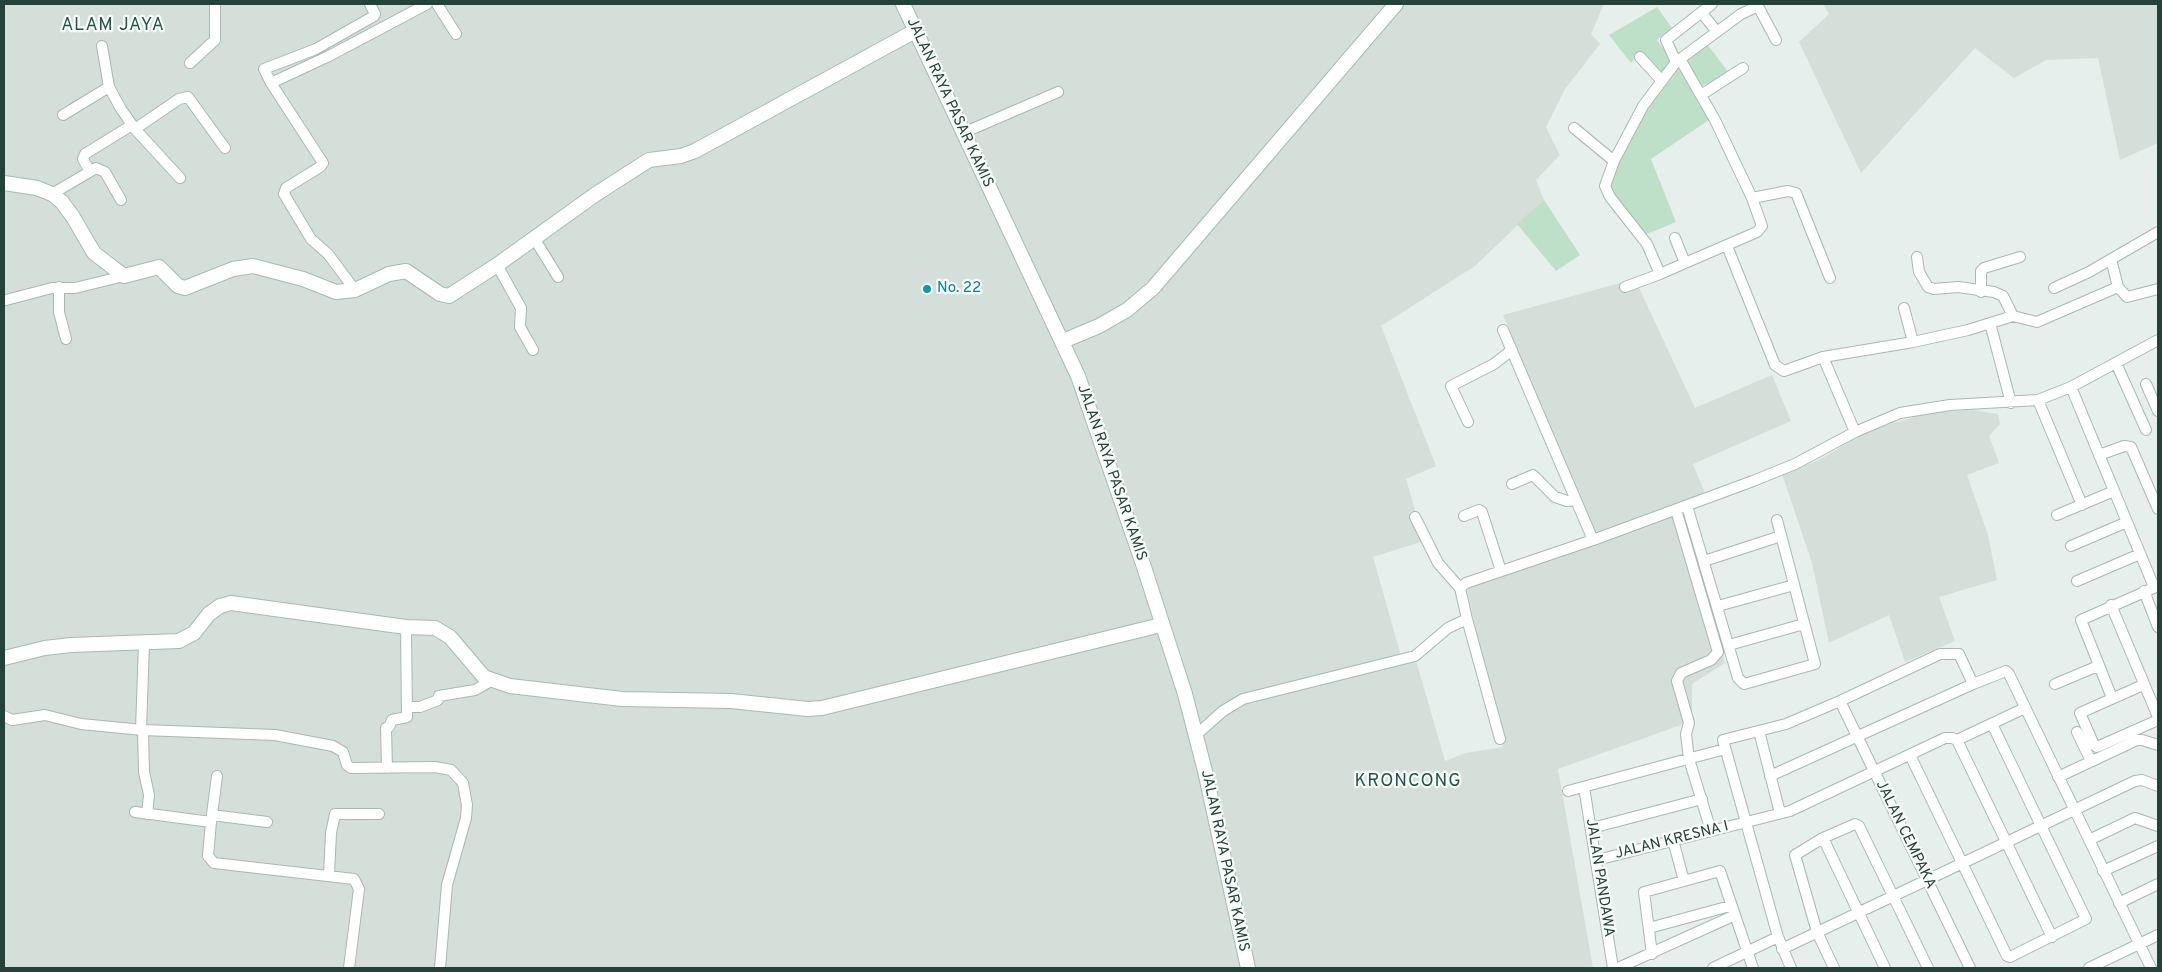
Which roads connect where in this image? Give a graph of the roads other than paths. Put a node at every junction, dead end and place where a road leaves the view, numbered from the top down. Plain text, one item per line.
1 (215, 4) edge
2 (370, 4) edge
3 (428, 4) edge
4 (437, 4) edge
5 (903, 4) edge
6 (1396, 4) edge
7 (1712, 4) edge
8 (1763, 6) edge
9 (1702, 13) junction
10 (915, 31) junction
11 (1716, 32) junction
12 (456, 34) dead end
13 (1776, 40) dead end
14 (102, 46) dead end
15 (1640, 57) dead end
16 (1678, 60) junction
17 (190, 63) dead end
18 (1743, 68) dead end
19 (1662, 81) junction
20 (271, 83) junction
21 (109, 87) junction
22 (1058, 92) dead end
23 (1701, 95) junction
24 (64, 115) dead end
25 (133, 127) junction
26 (1574, 128) dead end
27 (963, 133) junction
28 (226, 148) dead end
29 (1614, 161) junction
30 (89, 170) junction
31 (180, 178) dead end
32 (4, 183) edge
33 (52, 194) junction
34 (1752, 198) junction
35 (121, 200) dead end
36 (2158, 232) edge
37 (534, 238) junction
38 (1675, 238) dead end
39 (1727, 246) junction
40 (1917, 257) dead end
41 (2020, 257) dead end
42 (2111, 259) junction
43 (1685, 264) junction
44 (497, 265) junction
45 (1660, 274) junction
46 (124, 276) junction
47 (558, 277) dead end
48 (1830, 278) dead end
49 (59, 287) junction
50 (1625, 287) dead end
51 (2118, 287) junction
52 (2054, 288) dead end
53 (2158, 289) edge
54 (355, 290) junction
55 (1981, 292) junction
56 (6, 300) dead end
57 (1904, 308) dead end
58 (2013, 316) junction
59 (1990, 323) junction
60 (1503, 330) dead end
61 (66, 339) dead end
62 (2158, 340) edge
63 (1063, 341) junction
64 (1913, 342) junction
65 (533, 350) dead end
66 (1512, 350) junction
67 (1823, 357) junction
68 (2116, 363) junction
69 (2146, 384) dead end
70 (2071, 388) junction
71 (2038, 400) junction
72 (2010, 403) junction
73 (2158, 411) edge
74 (1468, 422) dead end
75 (2146, 430) dead end
76 (1855, 432) junction
77 (2099, 455) junction
78 (1512, 484) dead end
79 (2114, 491) junction
80 (1576, 500) junction
81 (2082, 505) junction
82 (1687, 506) junction
83 (2158, 509) edge
84 (1676, 510) junction
85 (2057, 515) dead end
86 (1464, 516) dead end
87 (1415, 517) dead end
88 (1777, 520) dead end
89 (2126, 522) junction
90 (1781, 536) junction
91 (1593, 540) junction
92 (2071, 546) dead end
93 (2140, 554) junction
94 (1704, 562) junction
95 (1501, 571) junction
96 (2077, 581) dead end
97 (1794, 585) junction
98 (1460, 588) junction
99 (2152, 588) edge
100 (2111, 605) junction
101 (1718, 606) junction
102 (1467, 619) junction
103 (1804, 624) junction
104 (1161, 625) junction
105 (406, 627) junction
106 (2158, 627) edge
107 (144, 643) junction
108 (1729, 645) junction
109 (4, 658) edge
110 (2098, 666) junction
111 (491, 680) junction
112 (1973, 684) junction
113 (2056, 684) dead end
114 (2144, 684) junction
115 (2112, 698) junction
116 (1840, 701) junction
117 (408, 707) junction
118 (2025, 708) junction
119 (4, 716) edge
120 (2158, 718) edge
121 (1992, 724) junction
122 (142, 730) junction
123 (1759, 731) junction
124 (2077, 732) dead end
125 (1196, 735) junction
126 (1857, 736) junction
127 (1500, 739) dead end
128 (1957, 740) junction
129 (2158, 745) edge
130 (1725, 749) junction
131 (1910, 755) junction
132 (1690, 759) junction
133 (2091, 761) junction
134 (387, 768) junction
135 (1875, 772) junction
136 (217, 776) dead end
137 (1770, 776) junction
138 (2058, 777) junction
139 (2158, 786) edge
140 (1584, 787) junction
141 (1568, 792) dead end
142 (1702, 799) junction
143 (2074, 809) junction
144 (135, 812) dead end
145 (1780, 813) junction
146 (148, 814) junction
147 (379, 814) dead end
148 (212, 819) junction
149 (267, 822) dead end
150 (1747, 822) junction
151 (2041, 825) junction
152 (2158, 826) edge
153 (1592, 828) junction
154 (1711, 831) junction
155 (1823, 838) junction
156 (1673, 840) junction
157 (2088, 840) junction
158 (2006, 842) junction
159 (2158, 846) edge
160 (1597, 860) junction
161 (1962, 863) junction
162 (2103, 871) junction
163 (329, 875) junction
164 (1927, 880) junction
165 (1684, 881) junction
166 (2158, 884) edge
167 (1894, 895) junction
168 (2119, 903) junction
169 (1732, 911) junction
170 (1859, 912) junction
171 (1650, 928) junction
172 (1817, 932) junction
173 (2158, 935) edge
174 (1778, 936) junction
175 (2052, 937) junction
176 (2140, 944) junction
177 (1782, 949) junction
178 (1747, 952) junction
179 (1652, 954) junction
180 (349, 968) edge
181 (440, 968) edge
182 (1248, 968) edge
183 (1613, 968) edge
184 (1618, 968) edge
185 (1713, 968) edge
186 (1753, 968) edge
187 (1792, 968) edge
188 (1834, 968) edge
189 (1885, 968) edge
190 (1928, 968) edge
191 (1970, 968) edge
192 (2089, 968) edge
193 (2151, 968) edge

1 - 17 street
2 - 20 street
3 - 20 street
4 - 12 street
5 - 10 street, JALAN RAYA PASAR KAMIS
6 - 63 street
7 - 9 street
8 - 11 street
8 - 13 street
9 - 11 street
9 - 16 street
10 - 27 street, JALAN RAYA PASAR KAMIS
10 - 37 street
11 - 16 street
14 - 21 street
15 - 19 street
16 - 19 street
16 - 23 street
18 - 23 street
19 - 29 street
20 - 54 street
21 - 24 street
21 - 25 street
22 - 27 street
23 - 34 street
25 - 28 street
25 - 30 street
25 - 31 street
26 - 29 street
27 - 63 street, JALAN RAYA PASAR KAMIS
29 - 45 street
30 - 33 street
30 - 35 street
32 - 33 street
33 - 46 street
34 - 39 street
34 - 48 street
36 - 42 street
37 - 44 street
37 - 47 street
38 - 43 street
39 - 43 street
39 - 67 street
40 - 55 street
41 - 55 street
42 - 51 street
42 - 52 street
43 - 45 street
44 - 54 street
44 - 65 street
45 - 50 street
46 - 49 street
46 - 54 street
49 - 56 street
49 - 61 street
51 - 53 street
51 - 58 street
55 - 58 street
57 - 64 street
58 - 59 street
59 - 64 street
59 - 72 street
60 - 66 street
62 - 68 street
63 - 104 street, JALAN RAYA PASAR KAMIS
64 - 67 street
66 - 74 street
66 - 80 street
67 - 76 street
68 - 70 street
68 - 75 street
69 - 73 street
70 - 71 street
70 - 77 street
71 - 72 street
71 - 81 street
72 - 76 street
76 - 82 street
77 - 79 street
77 - 83 street
78 - 80 street
79 - 81 street
79 - 89 street
80 - 91 street
81 - 85 street
82 - 84 street
82 - 94 street
84 - 91 street
84 - 132 street
86 - 95 street
87 - 98 street
88 - 90 street
89 - 92 street
89 - 93 street
90 - 94 street
90 - 97 street
91 - 95 street
93 - 96 street
93 - 99 street
94 - 101 street
95 - 98 street
97 - 101 street
97 - 103 street
98 - 102 street
99 - 100 street
99 - 106 street
100 - 110 street
100 - 114 street
101 - 108 street
102 - 125 street
102 - 127 street
103 - 108 street
103 - 108 street
104 - 111 street
104 - 125 street, JALAN RAYA PASAR KAMIS
105 - 107 street
105 - 111 street
105 - 117 street
107 - 109 street
107 - 122 street
110 - 113 street
110 - 115 street
111 - 117 street
112 - 116 street
112 - 118 street
112 - 126 street
114 - 115 street
114 - 120 street
115 - 120 street
116 - 123 street
116 - 126 street, JALAN CEMPAKA
117 - 134 street
118 - 121 street, JALAN KRESNA I
118 - 138 street
119 - 122 street
121 - 128 street, JALAN KRESNA I
121 - 151 street
122 - 134 street
122 - 146 street
123 - 130 street
123 - 137 street
124 - 133 street
125 - 182 street, JALAN RAYA PASAR KAMIS
126 - 135 street, JALAN CEMPAKA
126 - 137 street
128 - 131 street, JALAN KRESNA I
128 - 158 street
129 - 133 street
130 - 132 street
130 - 150 street
131 - 135 street, JALAN KRESNA I
131 - 161 street
132 - 140 street
132 - 142 street
133 - 138 street
134 - 181 street
135 - 145 street, JALAN KRESNA I
135 - 164 street, JALAN CEMPAKA
136 - 148 street
137 - 145 street
138 - 143 street
139 - 143 street
140 - 141 street
140 - 153 street, JALAN PANDAWA
142 - 153 street
142 - 154 street
143 - 151 street
143 - 157 street
144 - 146 street
145 - 150 street, JALAN KRESNA I
146 - 148 street
147 - 163 street
148 - 149 street
148 - 163 street
150 - 154 street, JALAN KRESNA I
150 - 174 street
151 - 158 street
151 - 175 street
152 - 157 street
153 - 160 street, JALAN PANDAWA
154 - 156 street, JALAN KRESNA I
155 - 167 street
155 - 170 street
155 - 172 street
156 - 160 street, JALAN KRESNA I
156 - 165 street
157 - 162 street
158 - 161 street
158 - 175 street
159 - 162 street
160 - 183 street, JALAN PANDAWA
161 - 164 street
161 - 175 street
162 - 168 street
163 - 180 street
164 - 167 street
164 - 191 street, JALAN CEMPAKA
165 - 169 street
165 - 171 street
166 - 168 street
167 - 170 street
167 - 190 street
168 - 176 street
169 - 171 street
169 - 178 street
169 - 179 street
170 - 172 street
170 - 189 street
171 - 179 street
172 - 177 street
172 - 188 street
173 - 176 street
174 - 177 street
174 - 178 street
176 - 192 street
176 - 193 street
177 - 187 street
178 - 185 street
178 - 186 street
179 - 184 street

